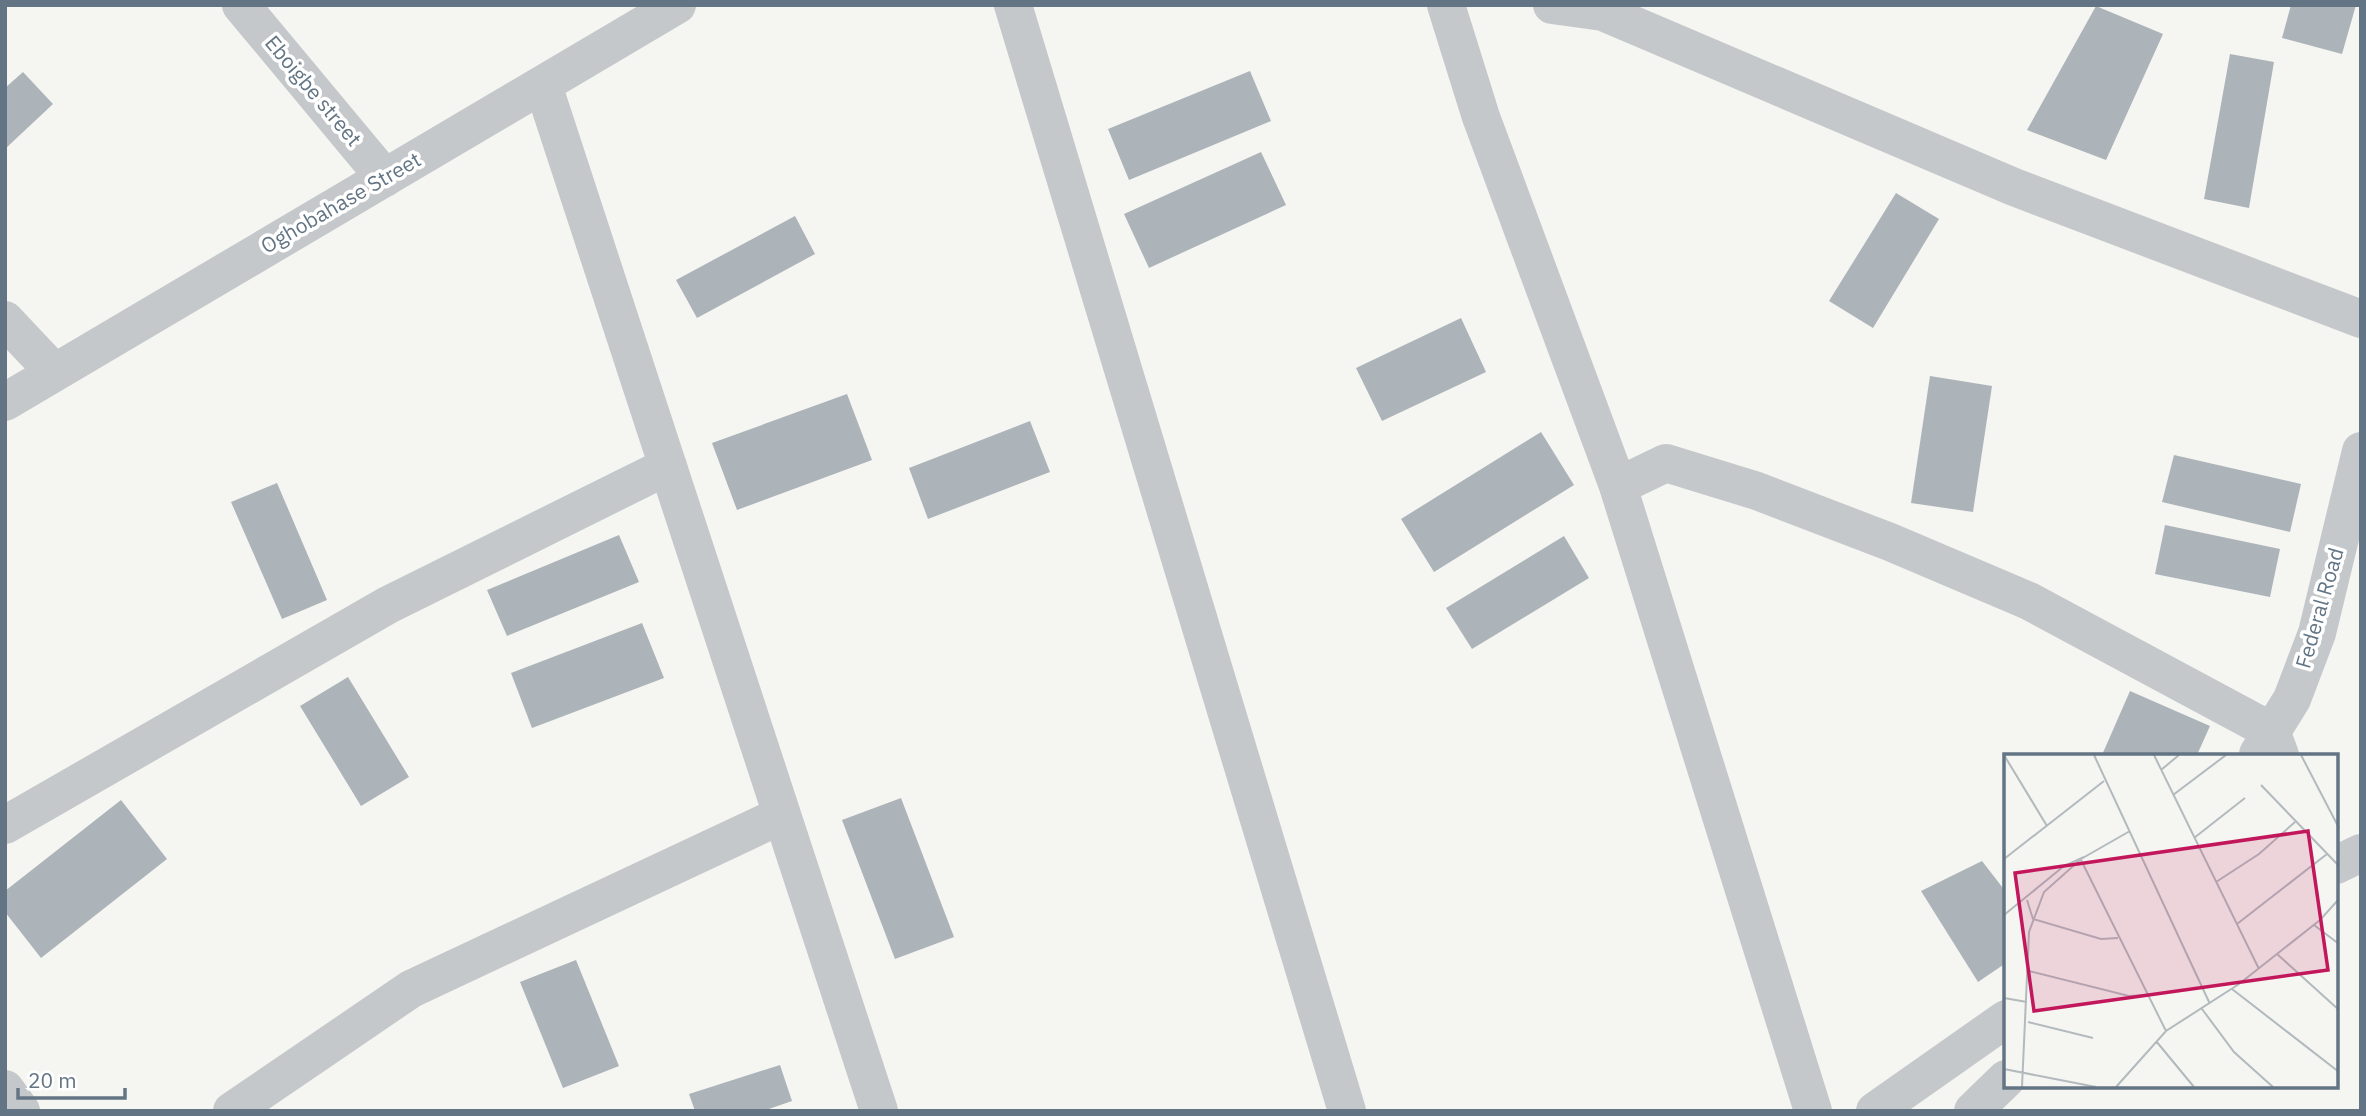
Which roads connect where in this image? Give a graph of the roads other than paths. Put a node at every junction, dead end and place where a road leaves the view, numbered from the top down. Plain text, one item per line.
1 (241, 5) edge
2 (677, 5) edge
3 (1013, 5) edge
4 (1446, 5) edge
5 (1552, 5) edge
6 (543, 85) junction
7 (385, 178) junction
8 (2361, 319) edge
9 (5, 320) edge
10 (54, 372) junction
11 (5, 402) edge
12 (2361, 450) edge
13 (668, 466) junction
14 (1618, 486) junction
15 (2269, 747) edge
16 (782, 815) junction
17 (5, 825) edge
18 (2361, 853) edge
19 (2338, 864) edge
20 (2004, 1021) edge
21 (2004, 1081) edge
22 (5, 1089) edge
23 (21, 1111) edge
24 (232, 1111) edge
25 (879, 1111) edge
26 (1347, 1111) edge
27 (1813, 1111) edge
28 (1875, 1111) edge
29 (1973, 1111) edge

1 - 7 street, Eboigbe street
2 - 6 street, Oghobahase Street
3 - 26 street
4 - 14 street
5 - 8 street
6 - 7 street, Oghobahase Street
6 - 13 street
7 - 10 street, Oghobahase Street
9 - 10 street
10 - 11 street, Oghobahase Street
12 - 15 street, Federal Road
13 - 16 street
13 - 17 street
14 - 15 street
14 - 27 street
16 - 24 street
16 - 25 street
18 - 19 street
20 - 28 street
21 - 29 street
22 - 23 street

